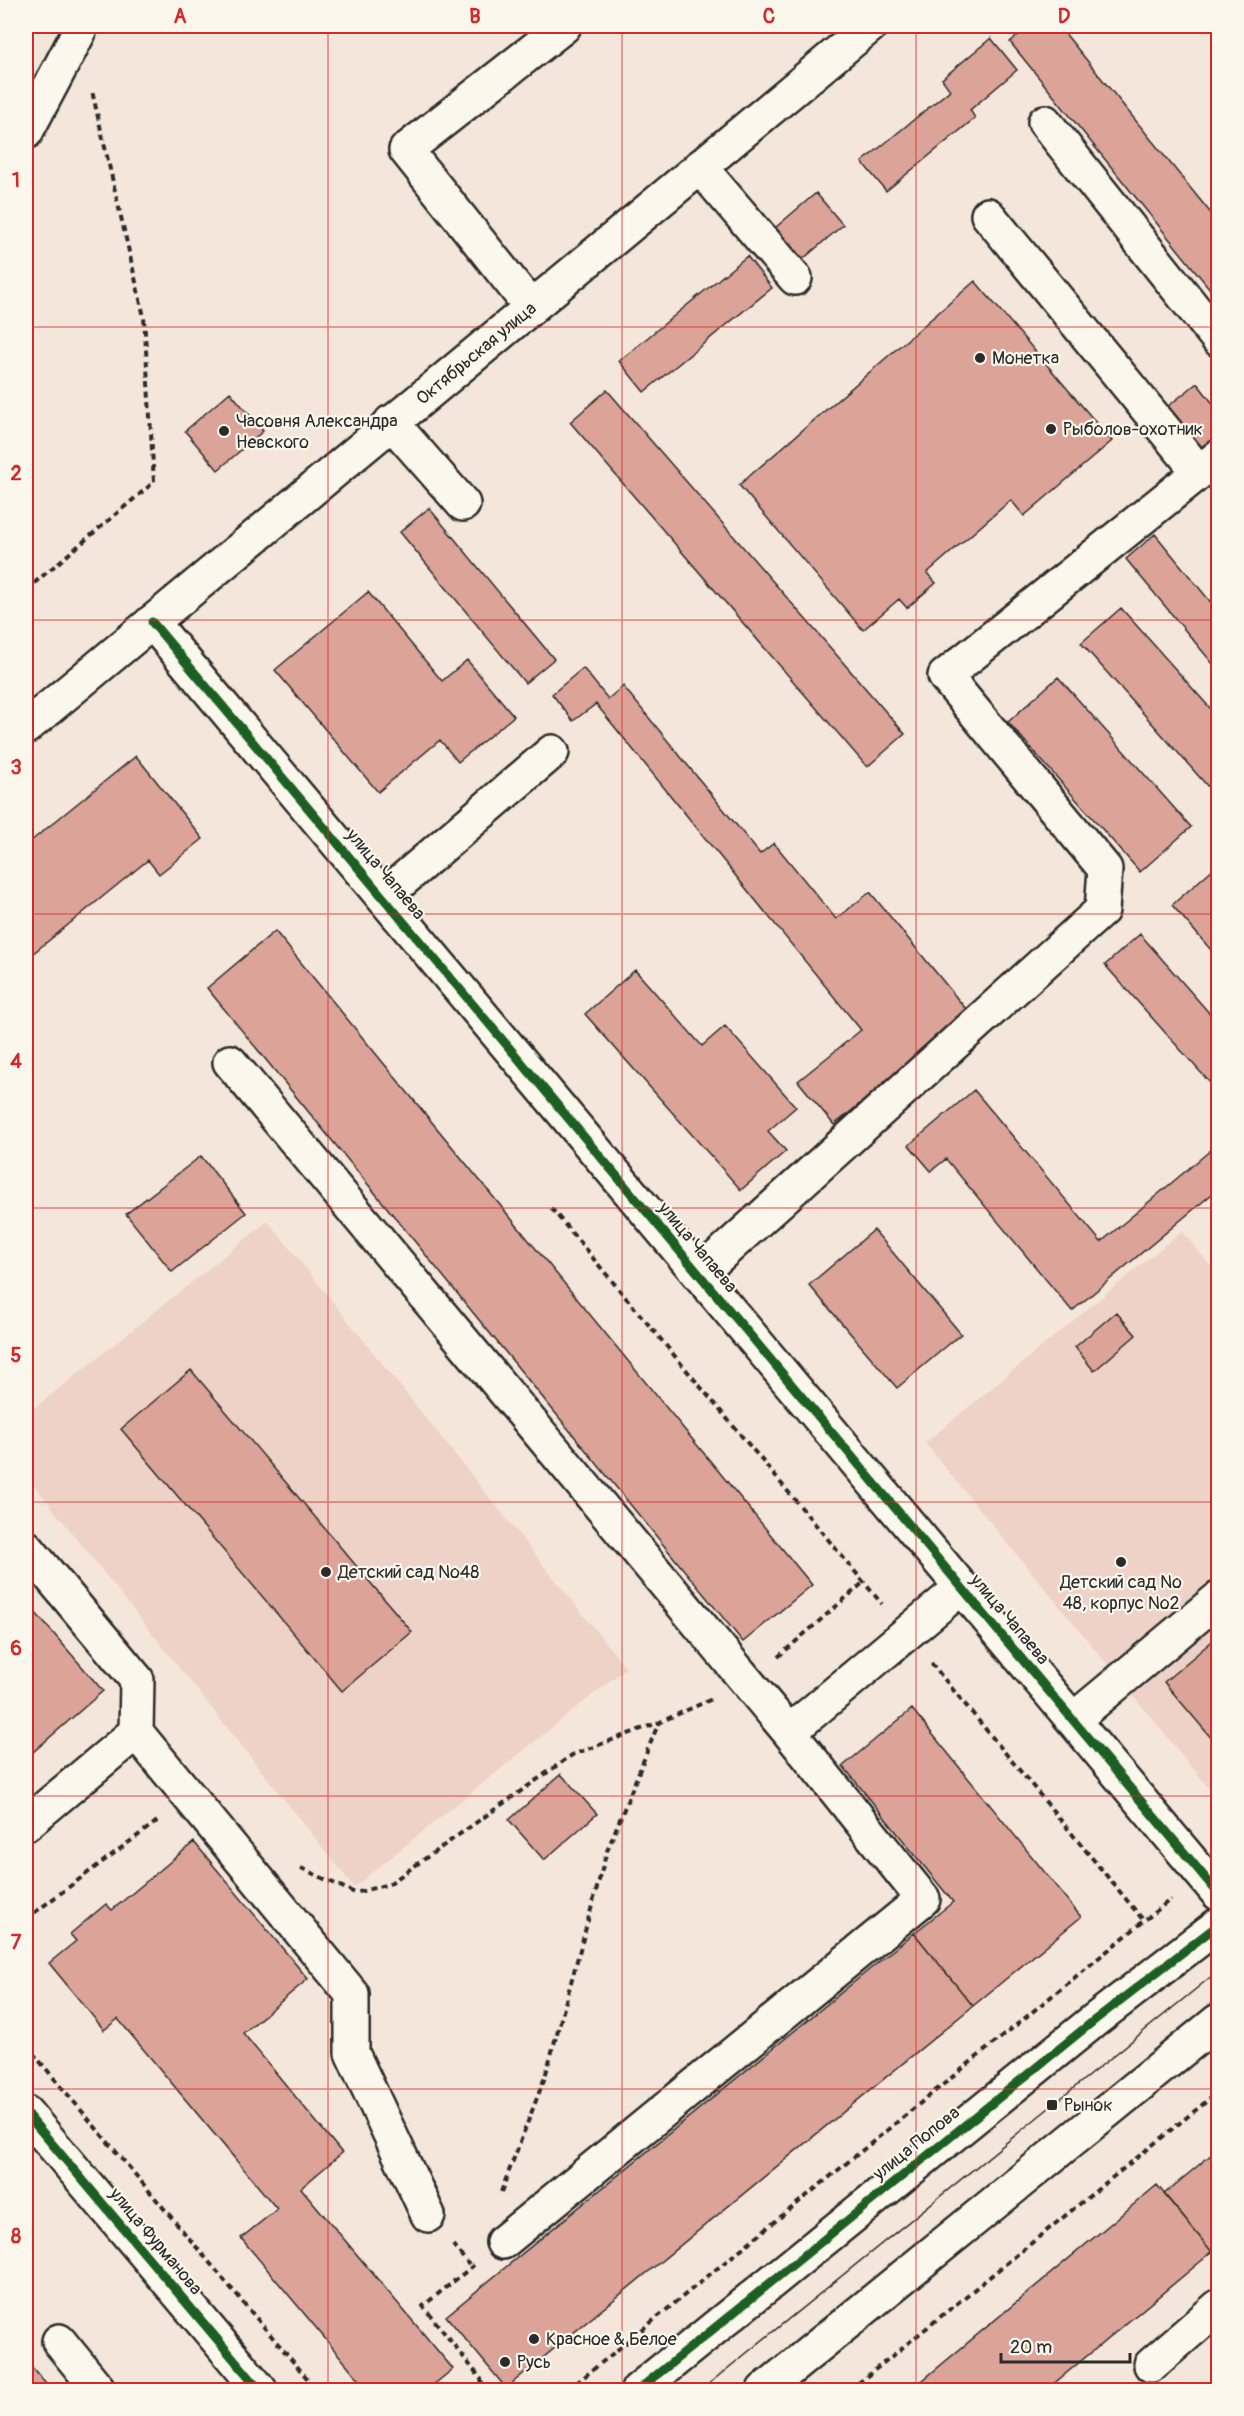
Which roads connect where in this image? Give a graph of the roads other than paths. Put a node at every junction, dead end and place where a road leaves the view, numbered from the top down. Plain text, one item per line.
1 (564, 26) edge
2 (870, 26) edge
3 (79, 32) dead end
4 (1045, 122) dead end
5 (26, 132) edge
6 (700, 166) junction
7 (988, 215) dead end
8 (795, 278) dead end
9 (531, 307) junction
10 (1218, 339) edge
11 (391, 422) junction
12 (1209, 464) edge
13 (462, 504) dead end
14 (152, 622) junction
15 (26, 727) edge
16 (552, 753) dead end
17 (383, 897) junction
18 (230, 1062) dead end
19 (699, 1274) junction
20 (26, 1547) edge
21 (962, 1587) junction
22 (1218, 1599) edge
23 (1073, 1720) junction
24 (136, 1732) junction
25 (789, 1732) junction
26 (26, 1824) edge
27 (1211, 1883) edge
28 (1218, 1925) edge
29 (1218, 2021) edge
30 (26, 2113) edge
31 (428, 2216) road end
32 (489, 2250) road end
33 (1218, 2307) edge
34 (59, 2341) dead end
35 (1151, 2365) dead end
36 (99, 2391) edge
37 (260, 2391) edge
38 (638, 2391) edge
39 (764, 2391) edge

1 - 9 street
2 - 6 street, Октябрьская улица
3 - 5 street
4 - 10 street
6 - 8 street
6 - 9 street, Октябрьская улица
7 - 12 street
9 - 11 street, Октябрьская улица
11 - 13 street
11 - 14 street, Октябрьская улица
12 - 19 street
14 - 15 street, Октябрьская улица
14 - 17 street, улица Чапаева
16 - 17 street
17 - 19 street, улица Чапаева
18 - 25 street
19 - 21 street, улица Чапаева
20 - 24 street
21 - 23 street, улица Чапаева
21 - 25 street
22 - 23 street
23 - 27 street, улица Чапаева
24 - 26 street
24 - 31 street
25 - 32 street
28 - 38 street, улица Попова
29 - 39 street
30 - 37 street, улица Фурманова
33 - 35 street
34 - 36 street

